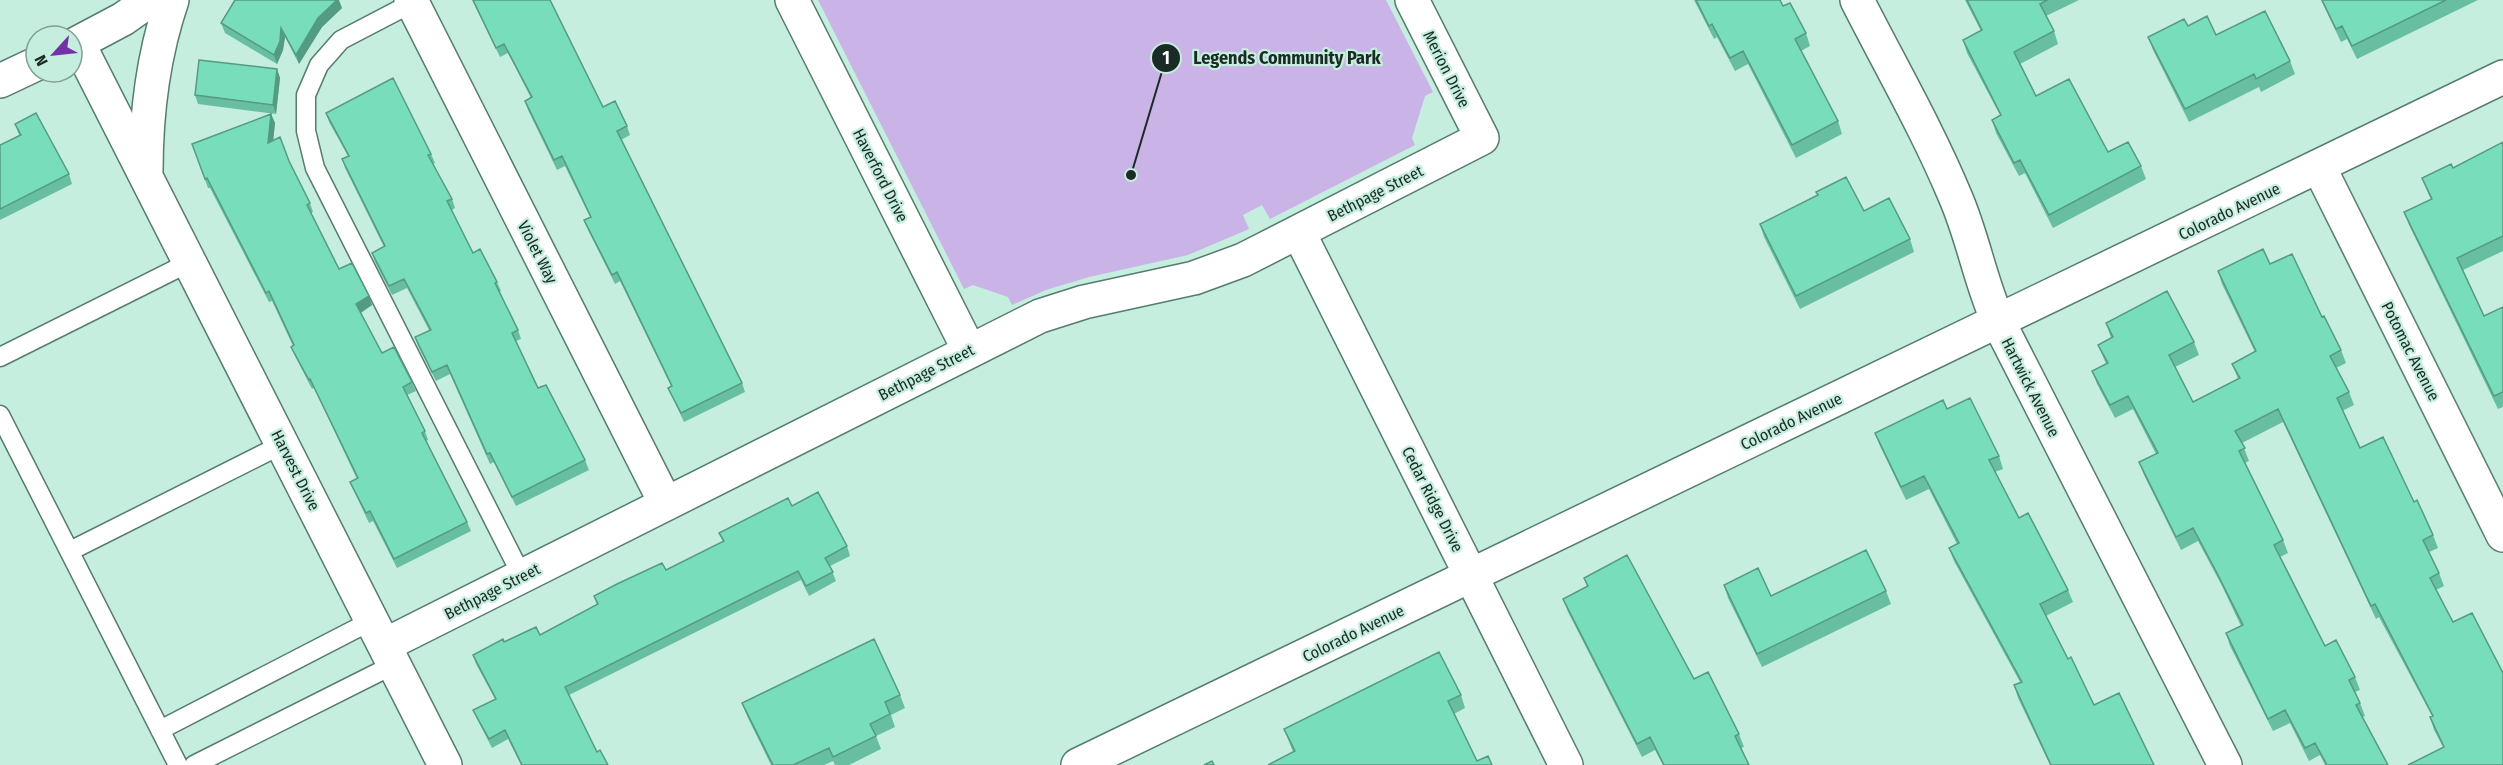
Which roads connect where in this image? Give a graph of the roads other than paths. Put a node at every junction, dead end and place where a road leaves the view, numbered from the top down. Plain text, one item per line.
1 (150, 0) edge
2 (172, 0) edge
3 (792, 0) edge
4 (1412, 0) edge
5 (1857, 0) edge
6 (412, 2) edge
7 (84, 40) edge
8 (84, 62) edge
9 (24, 70) edge
10 (2503, 77) edge
11 (0, 81) edge
12 (1482, 138) joint
13 (2319, 167) junction
14 (146, 176) junction
15 (1299, 233) junction
16 (190, 262) junction
17 (1998, 321) junction
18 (969, 350) junction
19 (0, 357) edge
20 (0, 415) edge
21 (283, 444) junction
22 (2493, 490) edge
23 (666, 504) junction
24 (2503, 535) edge
25 (70, 551) junction
26 (522, 576) junction
27 (1472, 576) junction
28 (384, 643) junction
29 (160, 730) junction
30 (178, 765) edge
31 (194, 765) edge
32 (445, 765) edge
33 (1078, 765) edge
34 (1566, 765) edge
35 (2224, 765) edge

1 - 7 street
2 - 14 street, Harvest Drive
3 - 18 street, Haverford Drive
4 - 12 street, Merion Drive
5 - 17 street, Hartwick Avenue
6 - 23 street, Violet Way
6 - 26 lane
8 - 14 street, Harvest Drive
9 - 11 street
10 - 13 street, Colorado Avenue
12 - 15 street, Bethpage Street
13 - 17 street, Colorado Avenue
13 - 22 street, Potomac Avenue
14 - 16 street, Harvest Drive
15 - 18 street, Bethpage Street
15 - 27 street, Cedar Ridge Drive
16 - 19 lane
16 - 21 street, Harvest Drive
17 - 27 street, Colorado Avenue
17 - 35 street, Hartwick Avenue
18 - 23 street, Bethpage Street
20 - 25 lane
21 - 25 lane
21 - 28 street, Harvest Drive
22 - 24 street, Potomac Avenue
23 - 26 street, Bethpage Street
25 - 29 lane
26 - 28 street, Bethpage Street
27 - 33 street, Colorado Avenue
27 - 34 street, Cedar Ridge Drive
28 - 29 lane
28 - 31 lane
28 - 32 street, Harvest Drive
29 - 30 lane

